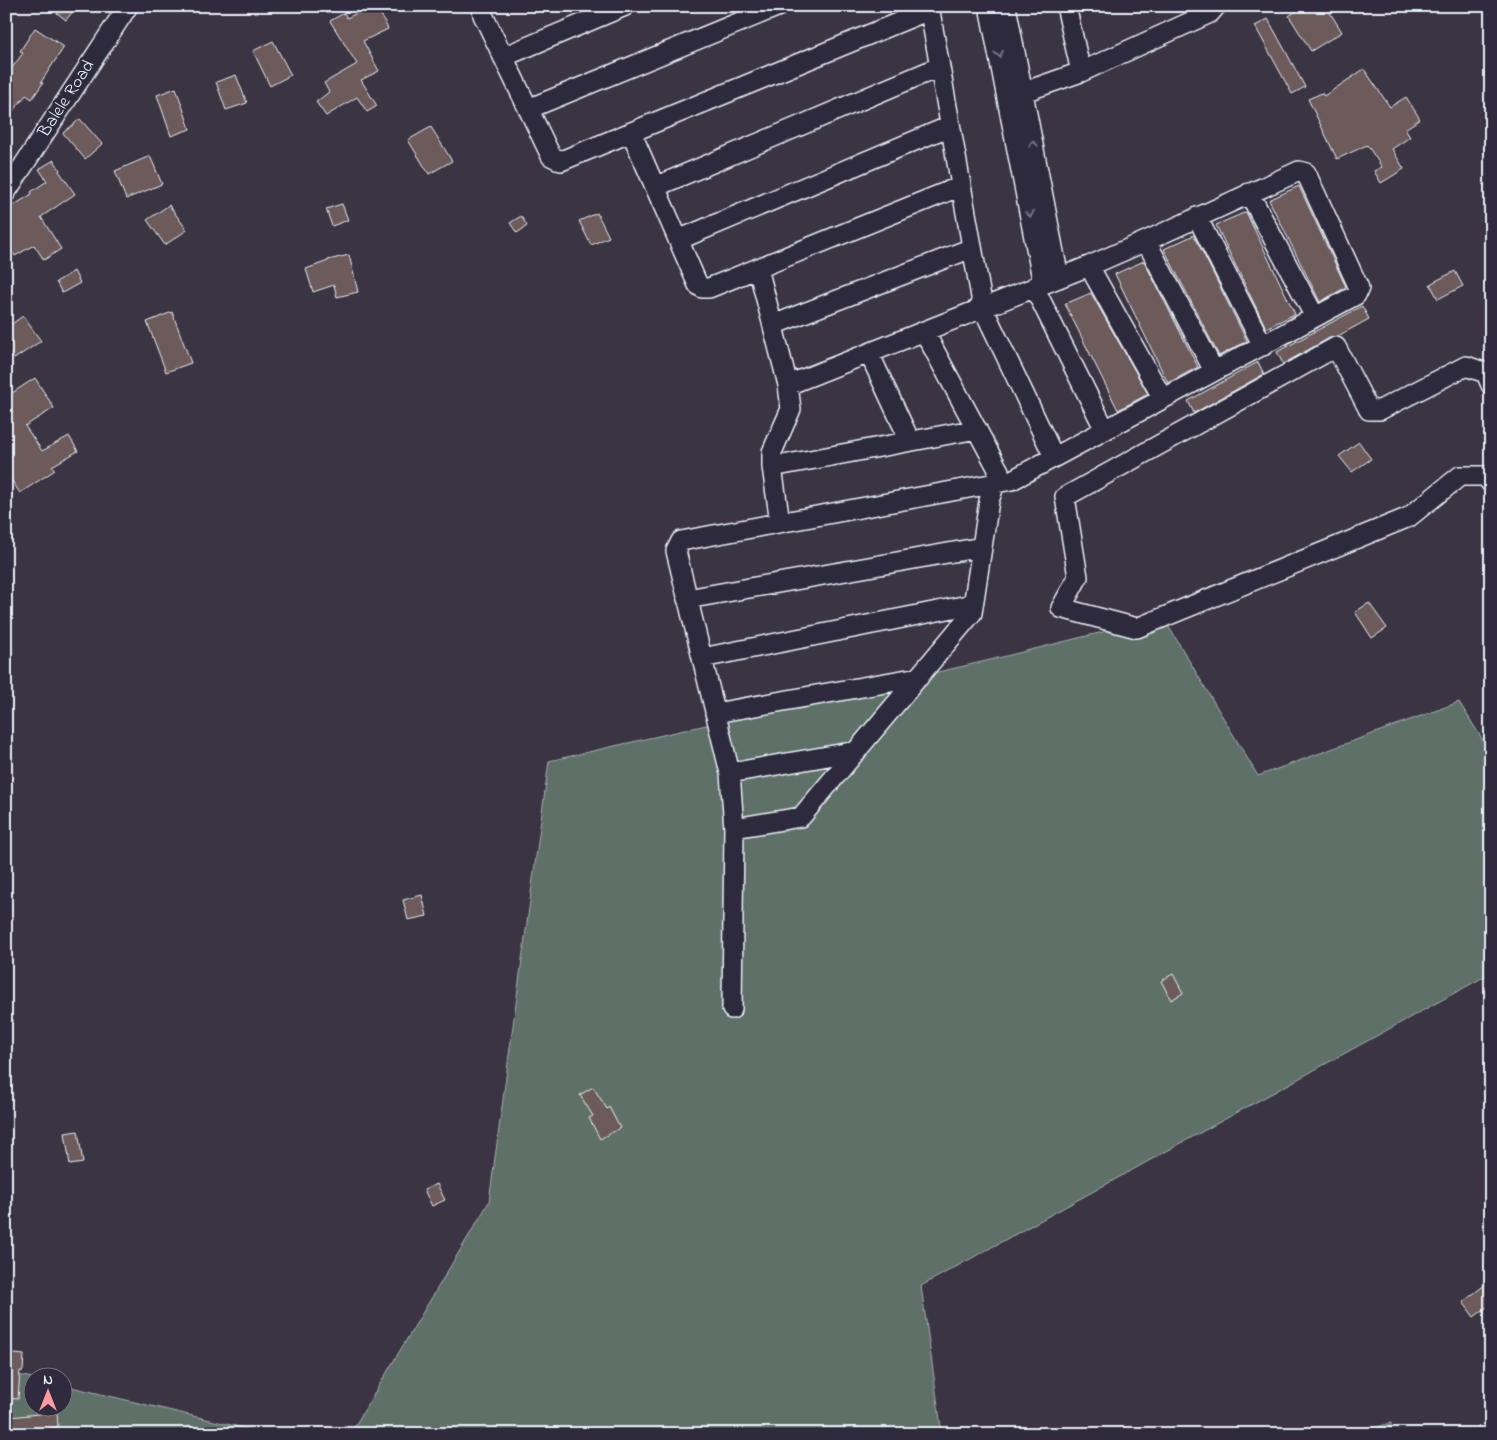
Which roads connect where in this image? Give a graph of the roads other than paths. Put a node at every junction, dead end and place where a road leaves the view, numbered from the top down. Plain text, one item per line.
1 (128, 6) edge
2 (483, 6) edge
3 (625, 6) edge
4 (779, 6) edge
5 (989, 6) edge
6 (1006, 6) edge
7 (1066, 6) edge
8 (1216, 6) edge
9 (929, 8) edge
10 (503, 57) junction
11 (940, 67) junction
12 (1080, 72) junction
13 (1015, 95) junction
14 (528, 109) junction
15 (950, 126) junction
16 (631, 132) junction
17 (961, 186) junction
18 (655, 187) junction
19 (6, 192) edge
20 (1249, 193) junction
21 (1197, 217) junction
22 (678, 240) junction
23 (1146, 241) junction
24 (972, 248) junction
25 (1089, 266) junction
26 (758, 268) junction
27 (1045, 283) junction
28 (983, 308) junction
29 (1315, 318) junction
30 (773, 324) junction
31 (924, 331) junction
32 (1263, 346) junction
33 (869, 353) junction
34 (1214, 371) junction
35 (788, 385) junction
36 (1491, 385) edge
37 (1163, 399) junction
38 (977, 429) junction
39 (1105, 430) junction
40 (910, 441) junction
41 (1054, 457) junction
42 (772, 467) junction
43 (994, 483) junction
44 (1491, 483) edge
45 (780, 522) junction
46 (982, 547) junction
47 (688, 599) junction
48 (973, 604) junction
49 (702, 658) junction
50 (918, 677) junction
51 (715, 713) junction
52 (857, 751) junction
53 (730, 773) junction
54 (734, 828) junction
55 (732, 1009) dead end

1 - 19 street, Balele Road
2 - 10 street
3 - 10 street
4 - 14 street
5 -> 13 street
6 - 13 street
7 - 12 street
8 - 12 street
9 - 11 street
9 - 16 street
10 - 14 street
11 - 15 street
11 - 18 street
12 - 13 street
13 - 27 street
14 - 16 street
15 - 17 street
15 - 22 street
16 - 18 street
17 - 24 street
17 - 26 street
18 - 22 street
20 - 21 street
20 - 29 street
20 - 29 street
21 - 23 street
21 - 32 street
22 - 26 street
23 - 25 street
23 - 34 street
24 - 28 street
24 - 30 street
25 - 27 street
25 - 37 street
26 - 30 street
27 - 28 street
27 - 39 street
28 - 31 street
28 - 41 street
29 - 32 street
30 - 35 street
31 - 33 street
31 - 38 street
32 - 34 street
33 - 35 street
33 - 40 street
34 - 37 street
35 - 42 street
36 - 44 street
37 - 39 street
38 - 40 street
38 - 43 street
39 - 41 street
40 - 42 street
41 - 43 street
42 - 45 street
43 - 45 street
43 - 46 street
45 - 47 street
46 - 47 street
46 - 48 street
47 - 49 street
48 - 49 street
48 - 50 street
49 - 51 street
50 - 51 street
50 - 52 street
51 - 53 street
52 - 53 street
52 - 54 street
53 - 54 street
54 - 55 street

